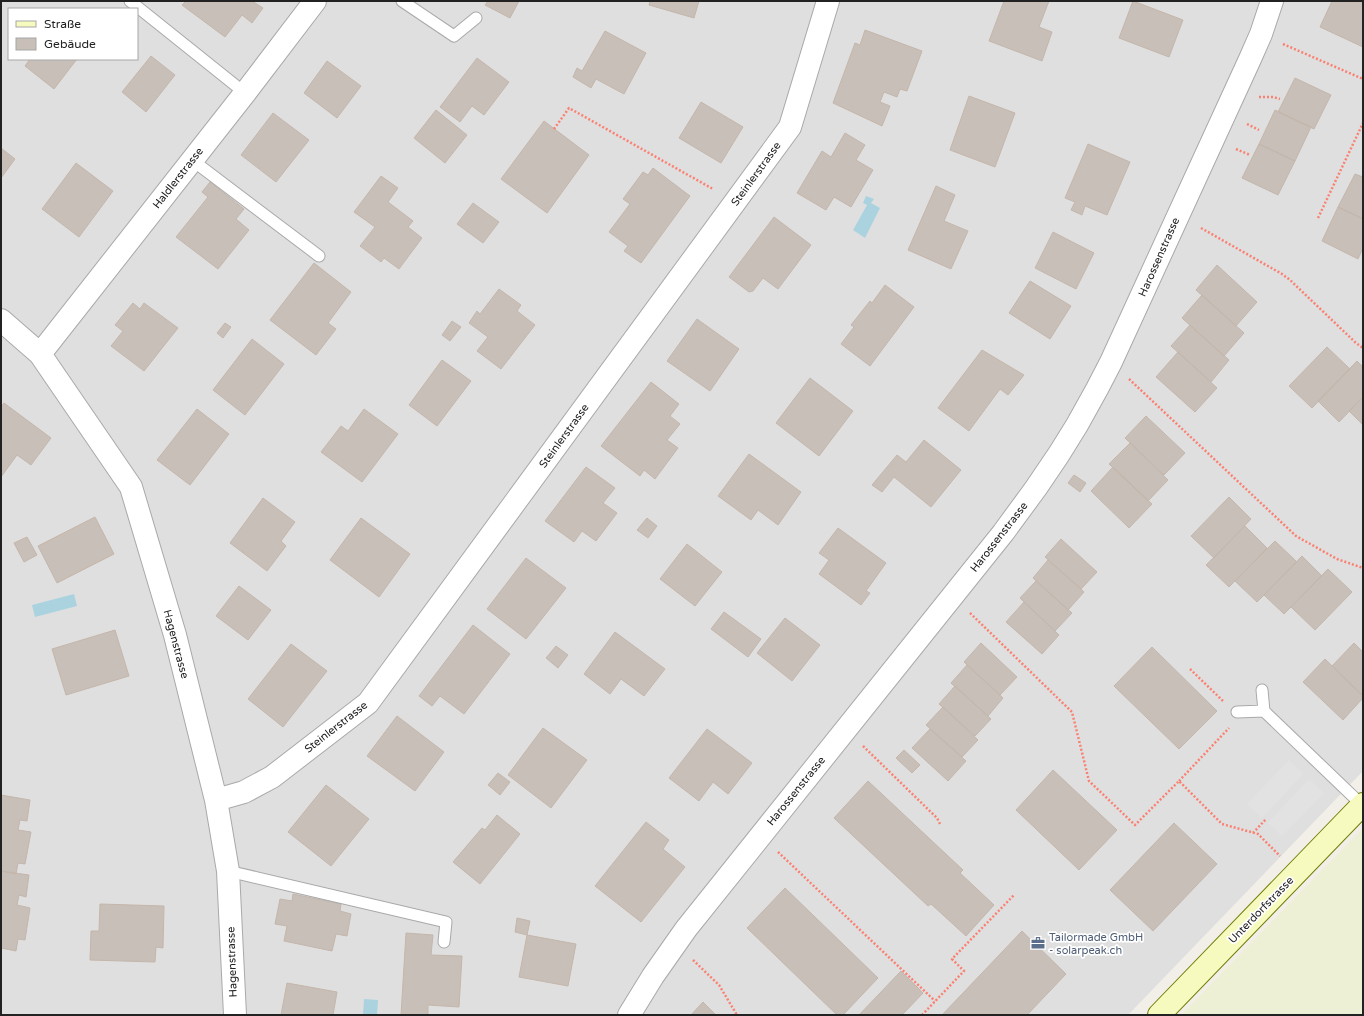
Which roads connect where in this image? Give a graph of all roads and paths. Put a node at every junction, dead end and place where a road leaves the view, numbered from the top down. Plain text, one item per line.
1 (130, 1) edge
2 (315, 1) edge
3 (402, 1) edge
4 (828, 1) edge
5 (1272, 1) edge
6 (476, 18) dead end
7 (1261, 34) junction
8 (1363, 79) edge
9 (245, 93) junction
10 (1256, 97) dead end
11 (1280, 99) dead end
12 (1363, 123) edge
13 (554, 128) dead end
14 (1236, 148) dead end
15 (1250, 155) dead end
16 (192, 160) junction
17 (719, 192) dead end
18 (1318, 218) dead end
19 (1199, 227) dead end
20 (319, 256) dead end
21 (1, 320) edge
22 (1363, 348) edge
23 (40, 354) junction
24 (1128, 377) dead end
25 (1363, 568) edge
26 (952, 597) junction
27 (1190, 669) dead end
28 (1262, 690) dead end
29 (1223, 701) dead end
30 (1264, 711) junction
31 (1237, 712) dead end
32 (1230, 728) dead end
33 (845, 730) junction
34 (1179, 781) junction
35 (216, 800) junction
36 (1362, 805) edge
37 (1266, 819) dead end
38 (940, 824) dead end
39 (1253, 833) junction
40 (761, 835) junction
41 (228, 871) junction
42 (1298, 873) junction
43 (1014, 895) dead end
44 (444, 942) dead end
45 (674, 945) junction
46 (935, 1002) junction
47 (235, 1015) edge
48 (629, 1015) edge
49 (737, 1015) edge
50 (922, 1015) edge
51 (1159, 1015) edge

1 - 9 lane
2 - 9 street, Haldlerstrasse
3 - 6 lane
4 - 35 street, Steinlerstrasse
5 - 7 street, Harossenstrasse
7 - 8 path
7 - 26 street, Harossenstrasse
9 - 16 street, Haldlerstrasse
10 - 11 path
12 - 18 path
13 - 17 path
14 - 15 path
16 - 20 lane
16 - 23 street, Haldlerstrasse
19 - 22 path
21 - 23 street, Hagenstrasse
23 - 35 street, Hagenstrasse
24 - 25 path
26 - 33 street, Harossenstrasse
26 - 34 path
27 - 29 path
28 - 30 lane
30 - 31 lane
30 - 36 lane
32 - 34 path
33 - 38 path
33 - 40 street, Harossenstrasse
34 - 39 path
35 - 41 street, Hagenstrasse
36 - 42 street, Unterdorfstrasse
37 - 39 path
39 - 42 path
40 - 45 street, Harossenstrasse
40 - 46 path
41 - 44 lane
41 - 47 street, Hagenstrasse
42 - 51 street, Unterdorfstrasse
43 - 46 path
45 - 48 street, Harossenstrasse
45 - 49 path
46 - 50 path

